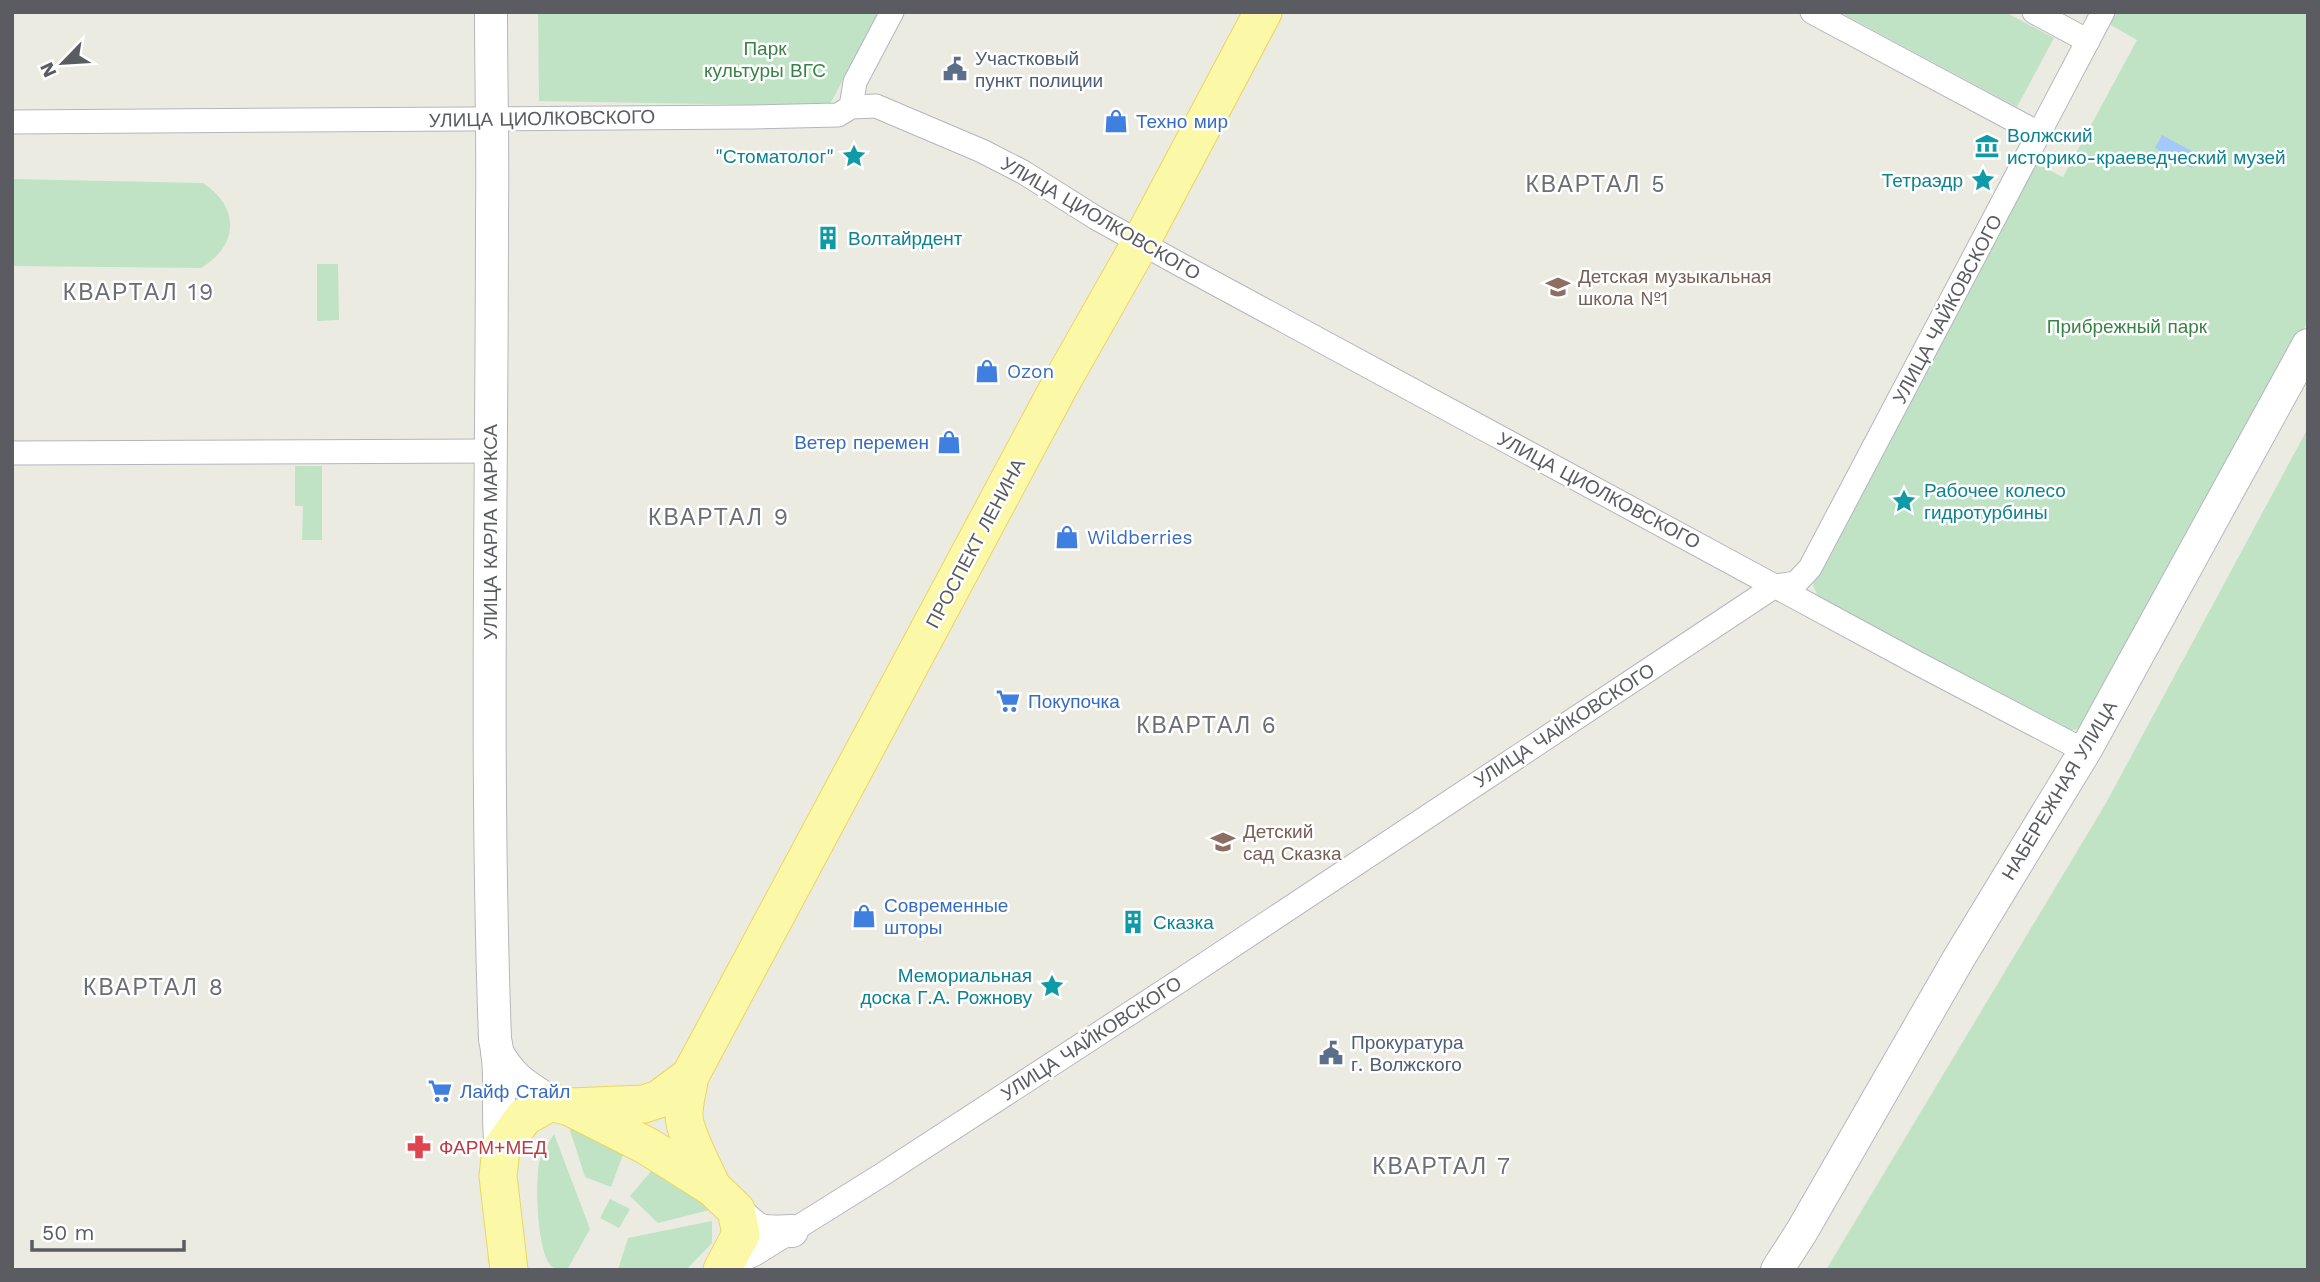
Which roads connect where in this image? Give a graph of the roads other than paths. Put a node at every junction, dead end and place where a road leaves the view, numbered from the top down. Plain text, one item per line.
1 (491, 12) edge
2 (892, 12) edge
3 (1263, 12) edge
4 (1812, 12) edge
5 (2034, 12) edge
6 (2103, 12) edge
7 (2088, 41) junction
8 (851, 107) junction
9 (491, 119) junction
10 (12, 122) edge
11 (2040, 134) junction
12 (1141, 242) junction
13 (2308, 345) edge
14 (490, 450) junction
15 (12, 453) edge
16 (1775, 586) junction
17 (2085, 751) junction
18 (497, 1052) junction
19 (690, 1076) junction
20 (571, 1109) junction
21 (501, 1149) junction
22 (724, 1199) junction
23 (792, 1231) junction
24 (1802, 1231) junction
25 (722, 1269) edge
26 (509, 1270) edge
27 (1777, 1270) edge
28 (1795, 1270) edge

1 - 9 street, УЛИЦА КАРЛА МАРКСА
2 - 8 street
3 - 12 main road, ПРОСПЕКТ ЛЕНИНА
4 - 11 street
5 - 7 street
6 - 7 street, УЛИЦА ЧАЙКОВСКОГО
7 - 11 street, УЛИЦА ЧАЙКОВСКОГО
8 - 9 street, УЛИЦА ЦИОЛКОВСКОГО
8 - 12 street, УЛИЦА ЦИОЛКОВСКОГО
9 - 10 street, УЛИЦА ЦИОЛКОВСКОГО
9 - 14 street, УЛИЦА КАРЛА МАРКСА
11 - 16 street, УЛИЦА ЧАЙКОВСКОГО
12 - 16 street, УЛИЦА ЦИОЛКОВСКОГО
12 - 19 main road, ПРОСПЕКТ ЛЕНИНА
13 - 17 street, НАБЕРЕЖНАЯ УЛИЦА
14 - 15 street
14 - 18 street, УЛИЦА КАРЛА МАРКСА
16 - 17 street, УЛИЦА ЦИОЛКОВСКОГО
16 - 23 street, УЛИЦА ЧАЙКОВСКОГО
17 - 24 street, НАБЕРЕЖНАЯ УЛИЦА
18 - 20 street
18 - 21 street, УЛИЦА КАРЛА МАРКСА
19 - 20 main road, ПРОСПЕКТ ЛЕНИНА
19 - 22 main road, ПРОСПЕКТ ЛЕНИНА
20 - 21 main road
20 - 22 main road
21 - 26 main road
22 - 23 street
22 - 25 main road
23 - 25 street, УЛИЦА ЧАЙКОВСКОГО
24 - 27 street, НАБЕРЕЖНАЯ УЛИЦА
24 - 28 street, НАБЕРЕЖНАЯ УЛИЦА

